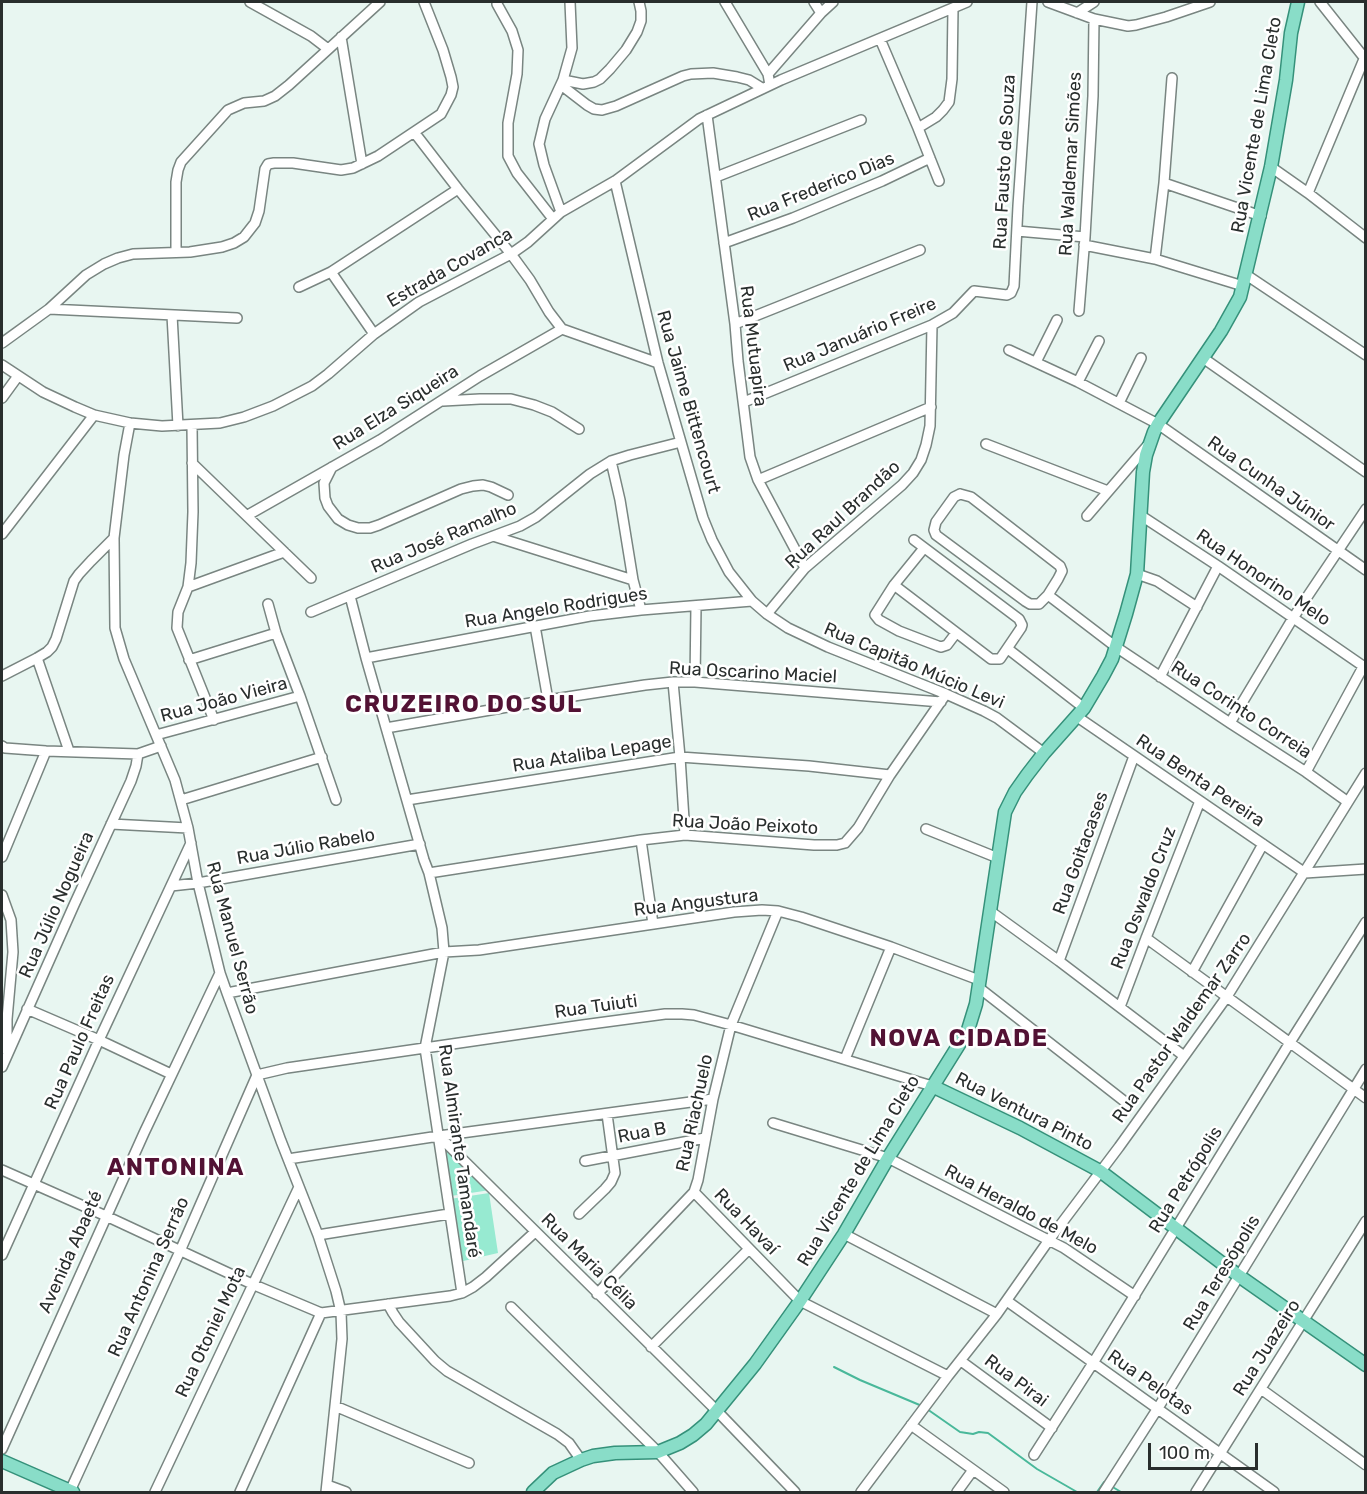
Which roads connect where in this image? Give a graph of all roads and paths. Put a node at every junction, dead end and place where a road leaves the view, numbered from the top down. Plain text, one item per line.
1 (250, 2) edge
2 (380, 2) edge
3 (424, 2) edge
4 (570, 2) edge
5 (639, 2) edge
6 (724, 2) edge
7 (814, 2) edge
8 (833, 2) edge
9 (967, 2) edge
10 (1032, 2) edge
11 (1048, 2) edge
12 (1094, 2) edge
13 (1210, 2) edge
14 (1298, 2) edge
15 (1320, 2) edge
16 (497, 4) dead end
17 (953, 8) junction
18 (821, 13) junction
19 (1077, 13) junction
20 (1094, 19) junction
21 (341, 37) junction
22 (880, 39) junction
23 (328, 49) junction
24 (1365, 60) edge
25 (768, 74) junction
26 (1172, 78) dead end
27 (562, 82) junction
28 (766, 87) junction
29 (707, 115) junction
30 (861, 120) dead end
31 (918, 128) junction
32 (414, 132) junction
33 (930, 158) junction
34 (362, 164) junction
35 (1271, 167) junction
36 (716, 177) junction
37 (615, 181) junction
38 (939, 181) dead end
39 (1164, 183) junction
40 (458, 189) junction
41 (1308, 193) junction
42 (561, 212) junction
43 (1260, 216) junction
44 (553, 219) junction
45 (1017, 231) junction
46 (1365, 238) edge
47 (1084, 241) junction
48 (724, 243) junction
49 (920, 250) dead end
50 (176, 251) junction
51 (512, 254) junction
52 (1155, 259) junction
53 (331, 272) junction
54 (1244, 280) junction
55 (299, 287) dead end
56 (982, 291) joint
57 (48, 309) junction
58 (1079, 311) dead end
59 (172, 315) junction
60 (237, 318) dead end
61 (1057, 320) dead end
62 (735, 324) junction
63 (932, 325) junction
64 (562, 329) junction
65 (374, 334) junction
66 (1099, 341) dead end
67 (2, 343) edge
68 (1009, 350) dead end
69 (1365, 355) edge
70 (1141, 358) dead end
71 (1203, 358) junction
72 (1036, 362) junction
73 (658, 363) junction
74 (2, 365) edge
75 (18, 376) junction
76 (1078, 382) junction
77 (2, 398) edge
78 (440, 401) junction
79 (744, 402) junction
80 (1119, 403) junction
81 (931, 407) junction
82 (94, 415) junction
83 (130, 423) junction
84 (1158, 424) junction
85 (178, 426) junction
86 (192, 426) junction
87 (579, 429) dead end
88 (1150, 441) junction
89 (681, 442) junction
90 (986, 444) dead end
91 (611, 461) junction
92 (192, 463) junction
93 (332, 467) junction
94 (1365, 472) edge
95 (758, 480) junction
96 (1108, 491) junction
97 (508, 495) dead end
98 (1365, 509) edge
99 (248, 515) junction
100 (1086, 516) dead end
101 (1140, 516) junction
102 (2, 534) edge
103 (493, 536) junction
104 (114, 538) junction
105 (914, 540) dead end
106 (924, 548) junction
107 (1338, 550) junction
108 (285, 552) junction
109 (1218, 566) junction
110 (805, 568) junction
111 (1365, 570) edge
112 (1137, 574) junction
113 (311, 578) dead end
114 (633, 580) junction
115 (894, 585) junction
116 (188, 587) junction
117 (1048, 595) junction
118 (350, 596) junction
119 (752, 601) junction
120 (268, 604) dead end
121 (696, 606) junction
122 (1197, 607) junction
123 (641, 610) junction
124 (311, 612) dead end
125 (767, 614) junction
126 (1293, 618) junction
127 (535, 626) junction
128 (276, 633) junction
129 (956, 633) junction
130 (1116, 646) junction
131 (1008, 649) junction
132 (37, 658) junction
133 (366, 658) junction
134 (189, 660) junction
135 (1364, 668) edge
136 (2, 676) edge
137 (1160, 677) junction
138 (673, 682) junction
139 (694, 682) junction
140 (300, 696) junction
141 (944, 698) junction
142 (548, 700) junction
143 (1080, 712) junction
144 (214, 720) junction
145 (1230, 723) junction
146 (386, 728) junction
147 (156, 735) junction
148 (2, 746) edge
149 (161, 746) junction
150 (46, 751) junction
151 (69, 751) junction
152 (1044, 753) junction
153 (138, 754) junction
154 (1134, 756) junction
155 (322, 757) junction
156 (680, 757) junction
157 (1306, 772) junction
158 (1365, 773) edge
159 (890, 775) junction
160 (181, 800) junction
161 (336, 800) dead end
162 (407, 800) junction
163 (1200, 801) junction
164 (1348, 802) junction
165 (111, 824) junction
166 (188, 828) junction
167 (926, 830) dead end
168 (685, 835) junction
169 (641, 840) junction
170 (191, 843) junction
171 (420, 844) junction
172 (1263, 844) junction
173 (2, 857) edge
174 (998, 858) junction
175 (1365, 869) edge
176 (429, 873) junction
177 (1305, 873) junction
178 (198, 883) junction
179 (171, 886) junction
180 (2, 895) edge
181 (778, 911) junction
182 (990, 911) junction
183 (1365, 922) edge
184 (653, 924) junction
185 (1146, 938) junction
186 (891, 947) junction
187 (444, 952) junction
188 (1059, 961) junction
189 (1192, 972) junction
190 (220, 973) junction
191 (979, 984) junction
192 (227, 993) junction
193 (1226, 998) junction
194 (1120, 1007) junction
195 (27, 1010) junction
196 (731, 1025) junction
197 (99, 1040) junction
198 (1289, 1044) junction
199 (425, 1048) junction
200 (6, 1056) junction
201 (1184, 1056) junction
202 (845, 1059) junction
203 (2, 1068) edge
204 (1365, 1069) edge
205 (171, 1074) junction
206 (257, 1075) junction
207 (932, 1086) junction
208 (1353, 1089) junction
209 (1365, 1098) edge
210 (713, 1099) junction
211 (1124, 1101) dead end
212 (607, 1114) junction
213 (773, 1124) dead end
214 (439, 1136) junction
215 (705, 1138) junction
216 (612, 1156) junction
217 (888, 1158) junction
218 (288, 1159) junction
219 (585, 1161) dead end
220 (2, 1170) edge
221 (1100, 1171) junction
222 (34, 1186) junction
223 (299, 1187) junction
224 (694, 1192) junction
225 (449, 1214) junction
226 (579, 1214) dead end
227 (106, 1216) junction
228 (1365, 1221) edge
229 (1174, 1229) junction
230 (535, 1232) junction
231 (844, 1234) junction
232 (318, 1235) junction
233 (1049, 1240) junction
234 (748, 1249) junction
235 (180, 1251) junction
236 (2, 1255) edge
237 (1239, 1276) junction
238 (252, 1284) junction
239 (462, 1293) junction
240 (597, 1294) junction
241 (1135, 1296) junction
242 (800, 1301) junction
243 (1007, 1301) junction
244 (388, 1304) junction
245 (511, 1307) dead end
246 (341, 1312) junction
247 (321, 1313) junction
248 (997, 1314) junction
249 (1303, 1321) junction
250 (651, 1347) junction
251 (961, 1361) junction
252 (1093, 1363) junction
253 (1365, 1365) edge
254 (948, 1376) junction
255 (1261, 1389) junction
256 (335, 1406) junction
257 (1158, 1408) junction
258 (717, 1412) junction
259 (911, 1425) junction
260 (1052, 1428) junction
261 (2, 1449) edge
262 (658, 1452) junction
263 (1221, 1453) junction
264 (1034, 1455) dead end
265 (581, 1460) junction
266 (2, 1461) edge
267 (469, 1463) dead end
268 (1365, 1465) edge
269 (973, 1470) junction
270 (1107, 1487) edge
271 (326, 1489) edge
272 (72, 1492) edge
273 (155, 1492) edge
274 (240, 1492) edge
275 (346, 1492) edge
276 (533, 1492) edge
277 (693, 1492) edge
278 (795, 1492) edge
279 (861, 1492) edge
280 (957, 1492) edge
281 (1004, 1492) edge
282 (1196, 1492) edge
283 (1274, 1492) edge

1 - 23 street
2 - 21 street
3 - 32 street
4 - 27 street
5 - 27 street
6 - 25 street
7 - 18 street
8 - 18 street
9 - 17 street, Estrada Covanca
10 - 45 street, Rua Fausto de Souza
11 - 19 street
12 - 19 street
13 - 20 street
14 - 35 main road, Rua Vicente de Lima Cleto
15 - 24 street
16 - 44 street
17 - 22 street, Estrada Covanca
17 - 31 street
18 - 25 street
19 - 20 street
20 - 47 street, Rua Waldemar Simões
21 - 23 street
21 - 34 street
22 - 28 street, Estrada Covanca
22 - 31 street
23 - 50 street
24 - 41 street
25 - 28 street
26 - 39 street
27 - 28 street
27 - 42 street
28 - 29 street, Estrada Covanca
29 - 36 street, Rua Mutuapira
29 - 37 street, Estrada Covanca
30 - 36 street
31 - 33 street
32 - 34 street
32 - 40 street
33 - 38 street
33 - 48 street, Rua Frederico Dias
34 - 50 street
35 - 41 street
35 - 43 main road, Rua Vicente de Lima Cleto
36 - 48 street, Rua Mutuapira
37 - 42 street, Estrada Covanca
37 - 73 street, Rua Jaime Bittencourt
39 - 43 street
39 - 52 street
40 - 51 street
40 - 53 street
41 - 46 street
42 - 44 street, Estrada Covanca
43 - 54 main road, Rua Vicente de Lima Cleto
44 - 51 street, Estrada Covanca
45 - 47 street
45 - 56 street, Rua Fausto de Souza
47 - 52 street
47 - 58 street, Rua Waldemar Simões
48 - 62 street, Rua Mutuapira
49 - 62 street
50 - 57 street
51 - 64 street
51 - 65 street, Estrada Covanca
52 - 54 street
53 - 55 street
53 - 65 street
54 - 69 street
54 - 71 main road, Rua Vicente de Lima Cleto
56 - 63 street, Rua Januário Freire
57 - 59 street
57 - 67 street
59 - 60 street
59 - 85 street
61 - 72 street
62 - 79 street, Rua Mutuapira
63 - 79 street, Rua Januário Freire
63 - 81 street, Rua Raul Brandão
64 - 73 street
64 - 78 street, Rua Elza Siqueira
65 - 86 street, Estrada Covanca
66 - 76 street
68 - 72 street, Rua Cunha Júnior
70 - 80 street
71 - 84 main road, Rua Vicente de Lima Cleto
71 - 94 street
72 - 76 street, Rua Cunha Júnior
73 - 89 street, Rua Jaime Bittencourt
74 - 75 street, Estrada Covanca
75 - 77 street
75 - 82 street, Estrada Covanca
76 - 80 street, Rua Cunha Júnior
78 - 87 street
78 - 93 street, Rua Elza Siqueira
79 - 95 street, Rua Mutuapira
80 - 84 street, Rua Cunha Júnior
81 - 95 street
81 - 110 street, Rua Raul Brandão
82 - 83 street, Estrada Covanca
82 - 102 street
83 - 85 street, Estrada Covanca
83 - 104 street, Rua Manuel Serrão
84 - 88 main road, Rua Vicente de Lima Cleto
84 - 107 street, Rua Cunha Júnior
85 - 86 street, Estrada Covanca
86 - 92 street
88 - 96 street
88 - 101 main road, Rua Vicente de Lima Cleto
89 - 91 street, Rua José Ramalho
89 - 119 street, Rua Jaime Bittencourt
90 - 96 street
91 - 103 street, Rua José Ramalho
91 - 114 street
92 - 99 street
92 - 116 street
93 - 97 street
93 - 99 street, Rua Elza Siqueira
95 - 110 street, Rua Mutuapira
96 - 100 street
98 - 107 street
99 - 108 street
101 - 109 street, Rua Honorino Melo
101 - 112 main road, Rua Vicente de Lima Cleto
103 - 114 street
103 - 118 street, Rua José Ramalho
104 - 132 street
104 - 147 street, Rua Manuel Serrão
105 - 106 street
106 - 115 street
106 - 131 street
107 - 111 street, Rua Cunha Júnior
107 - 126 street
108 - 113 street
108 - 116 street
109 - 122 street
109 - 126 street, Rua Honorino Melo
110 - 125 street, Rua Raul Brandão
112 - 122 street
112 - 130 main road, Rua Vicente de Lima Cleto
114 - 123 street
115 - 129 street
115 - 129 street
116 - 134 street
117 - 117 street
117 - 130 street, Rua Corinto Correia
118 - 124 street, Rua José Ramalho
118 - 133 street, Rua Almirante Tamandaré
119 - 121 street, Rua Angelo Rodrigues
119 - 125 street, Rua Jaime Bittencourt
120 - 128 street
121 - 123 street, Rua Angelo Rodrigues
121 - 139 street
122 - 137 street
123 - 127 street, Rua Angelo Rodrigues
125 - 141 street, Rua Capitão Múcio Levi
126 - 135 street, Rua Honorino Melo
126 - 145 street
127 - 133 street, Rua Angelo Rodrigues
127 - 142 street
128 - 134 street
128 - 140 street
129 - 131 street
130 - 137 street, Rua Corinto Correia
130 - 143 main road, Rua Vicente de Lima Cleto
131 - 143 street, Rua Benta Pereira
132 - 136 street
132 - 151 street
133 - 146 street, Rua Almirante Tamandaré
134 - 144 street
135 - 157 street
137 - 145 street, Rua Corinto Correia
138 - 139 street, Rua Oscarino Maciel
138 - 142 street, Rua Oscarino Maciel
138 - 156 street
139 - 141 street, Rua Oscarino Maciel
140 - 144 street, Rua João Vieira
140 - 155 street
141 - 152 street, Rua Capitão Múcio Levi
141 - 159 street, Rua João Peixoto
142 - 146 street, Rua Oscarino Maciel
143 - 152 main road, Rua Vicente de Lima Cleto
143 - 154 street, Rua Benta Pereira
144 - 147 street, Rua João Vieira
145 - 157 street, Rua Corinto Correia
146 - 162 street, Rua Almirante Tamandaré
147 - 149 street, Rua Manuel Serrão
148 - 150 street
149 - 153 street
149 - 160 street, Rua Manuel Serrão
150 - 151 street
150 - 173 street
151 - 153 street
152 - 174 main road, Rua Vicente de Lima Cleto
153 - 165 street, Rua Júlio Nogueira
154 - 163 street, Rua Benta Pereira
154 - 188 street, Rua Goitacases
155 - 160 street
155 - 161 street
156 - 159 street, Rua Ataliba Lepage
156 - 162 street, Rua Ataliba Lepage
156 - 168 street
157 - 164 street, Rua Corinto Correia
158 - 164 street, Rua Pastor Waldemar Zarro
159 - 168 street, Rua João Peixoto
160 - 166 street, Rua Manuel Serrão
162 - 171 street, Rua Almirante Tamandaré
163 - 172 street, Rua Benta Pereira
163 - 185 street, Rua Oswaldo Cruz
164 - 177 street, Rua Pastor Waldemar Zarro
165 - 166 street
165 - 195 street, Rua Júlio Nogueira
166 - 170 street, Rua Manuel Serrão
167 - 174 street
168 - 169 street, Rua João Peixoto
169 - 176 street, Rua João Peixoto
169 - 184 street
170 - 178 street, Rua Manuel Serrão
170 - 179 street, Rua Paulo Freitas
171 - 176 street, Rua Almirante Tamandaré
171 - 178 street, Rua Júlio Rabelo
172 - 177 street, Rua Benta Pereira
172 - 189 street
174 - 182 main road, Rua Vicente de Lima Cleto
175 - 177 street
176 - 187 street, Rua Almirante Tamandaré
177 - 193 street, Rua Pastor Waldemar Zarro
178 - 179 street, Rua Júlio Rabelo
178 - 190 street, Rua Manuel Serrão
179 - 197 street, Rua Paulo Freitas
180 - 200 street
181 - 184 street, Rua Angustura
181 - 186 street, Rua Angustura
181 - 196 street, Rua Riachuelo
182 - 188 street
182 - 191 main road, Rua Vicente de Lima Cleto
183 - 198 street, Rua Petrópolis
184 - 187 street, Rua Angustura
185 - 189 street
185 - 194 street, Rua Oswaldo Cruz
186 - 191 street, Rua Angustura
186 - 202 street
187 - 192 street, Rua Angustura
187 - 199 street, Rua Almirante Tamandaré
188 - 194 street
189 - 193 street
190 - 192 street, Rua Manuel Serrão
190 - 205 street, Avenida Abaeté
191 - 207 main road, Rua Vicente de Lima Cleto
191 - 211 street, Rua Angustura
192 - 206 street, Rua Manuel Serrão
193 - 198 street
193 - 201 street, Rua Pastor Waldemar Zarro
194 - 201 street
195 - 197 street
195 - 200 street, Rua Júlio Nogueira
196 - 199 street, Rua Tuiuti
196 - 202 street, Rua Tuiuti
196 - 210 street, Rua Riachuelo
197 - 205 street
197 - 222 street, Rua Paulo Freitas
198 - 208 street
198 - 229 street, Rua Petrópolis
199 - 206 street, Rua Tuiuti
199 - 214 street, Rua Almirante Tamandaré
200 - 203 street, Rua Júlio Nogueira
201 - 221 street, Rua Pastor Waldemar Zarro
202 - 207 street, Rua Tuiuti
204 - 208 street, Rua Teresópolis
205 - 227 street, Avenida Abaeté
206 - 218 street, Rua Manuel Serrão
206 - 235 street, Rua Antonina Serrão
207 - 217 main road, Rua Vicente de Lima Cleto
207 - 221 main road, Rua Ventura Pinto
208 - 209 street
208 - 237 street, Rua Teresópolis
210 - 212 street
210 - 215 street, Rua Riachuelo
212 - 214 street
212 - 216 street
213 - 217 street, Rua Heraldo de Melo
214 - 218 street
214 - 225 street, Rua Almirante Tamandaré
214 - 230 street, Rua Maria Célia
215 - 216 street, Rua B
215 - 224 street, Rua Riachuelo
216 - 219 street, Rua B
216 - 226 street
217 - 231 main road, Rua Vicente de Lima Cleto
217 - 233 street, Rua Heraldo de Melo
218 - 223 street, Rua Manuel Serrão
220 - 222 street
221 - 229 main road, Rua Ventura Pinto
221 - 233 street, Rua Pastor Waldemar Zarro
222 - 227 street
222 - 236 street, Rua Paulo Freitas
223 - 232 street, Rua Manuel Serrão
223 - 238 street, Rua Otoniel Mota
224 - 234 street, Rua Havaí
224 - 240 street, Rua Riachuelo
225 - 232 street
225 - 239 street, Rua Almirante Tamandaré
227 - 235 street
227 - 261 street, Avenida Abaeté
228 - 249 street, Rua Juazeiro
229 - 237 main road, Rua Ventura Pinto
229 - 241 street, Rua Petrópolis
230 - 239 street
230 - 240 street, Rua Maria Célia
231 - 242 main road, Rua Vicente de Lima Cleto
231 - 248 street
232 - 246 street, Rua Manuel Serrão
233 - 241 street, Rua Heraldo de Melo
233 - 243 street, Rua Pastor Waldemar Zarro
234 - 242 street, Rua Havaí
234 - 250 street
235 - 238 street
235 - 272 street, Rua Antonina Serrão
237 - 249 main road, Rua Ventura Pinto
237 - 257 street, Rua Teresópolis
238 - 247 street
238 - 273 street, Rua Otoniel Mota
239 - 244 street
240 - 250 street, Rua Maria Célia
241 - 252 street, Rua Petrópolis
242 - 254 street, Rua Havaí
242 - 258 main road, Rua Vicente de Lima Cleto
243 - 248 street, Rua Pastor Waldemar Zarro
243 - 252 street, Rua Pelotas
244 - 246 street
244 - 265 street
245 - 262 street
246 - 247 street
246 - 256 street, Rua Manuel Serrão
247 - 274 street
248 - 251 street, Rua Pastor Waldemar Zarro
249 - 253 main road, Rua Ventura Pinto
249 - 255 street, Rua Juazeiro
250 - 258 street, Rua Maria Célia
251 - 254 street, Rua Pastor Waldemar Zarro
251 - 260 street, Rua Pirai
252 - 257 street, Rua Pelotas
252 - 260 street, Rua Petrópolis
254 - 259 street, Rua Pastor Waldemar Zarro
255 - 263 street, Rua Juazeiro
255 - 268 street
256 - 267 street
256 - 271 street, Rua Manuel Serrão
257 - 263 street, Rua Pelotas
257 - 270 street, Rua Teresópolis
258 - 262 main road, Rua Vicente de Lima Cleto
258 - 278 street, Rua Maria Célia
259 - 269 street
259 - 279 street, Rua Pastor Waldemar Zarro
260 - 264 street, Rua Petrópolis
262 - 265 main road, Rua Vicente de Lima Cleto
262 - 277 street
263 - 282 street, Rua Juazeiro
263 - 283 street, Rua Pelotas
265 - 276 main road, Rua Vicente de Lima Cleto
266 - 272 main road
269 - 280 street
269 - 281 street
271 - 275 street

